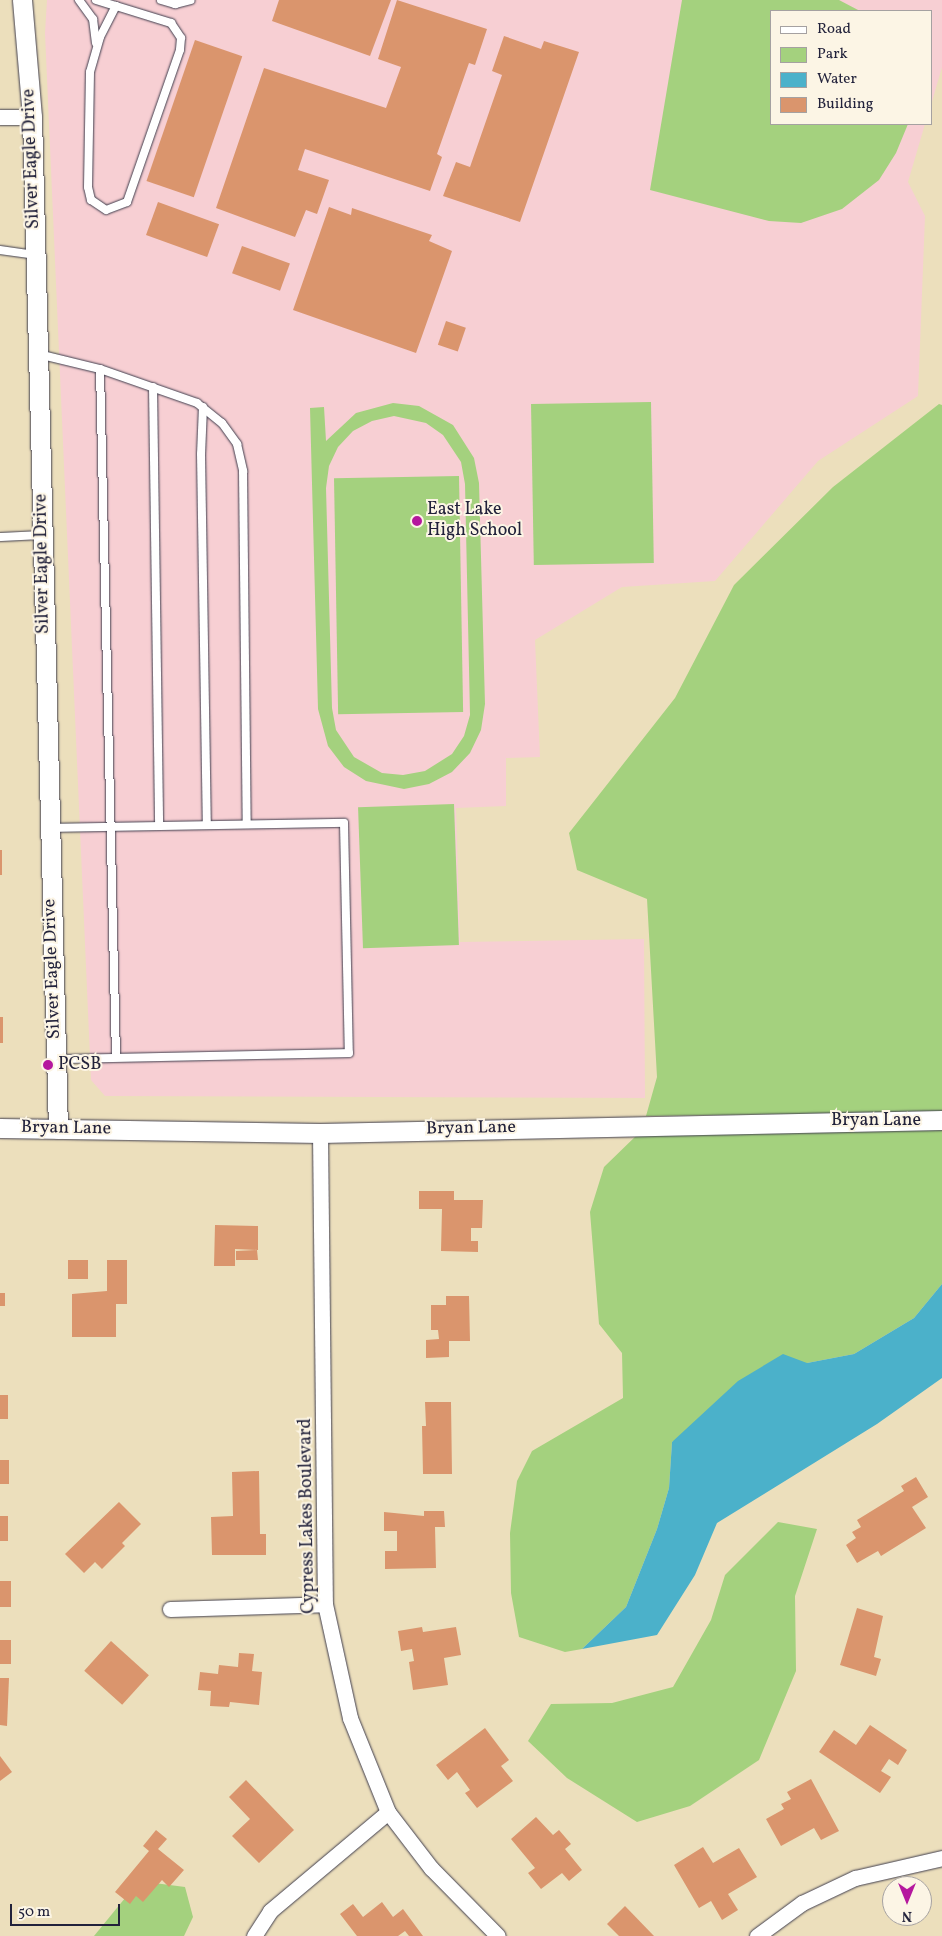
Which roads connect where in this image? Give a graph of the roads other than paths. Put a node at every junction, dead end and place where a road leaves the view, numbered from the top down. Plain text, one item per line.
1 (22, 0) edge
2 (79, 0) edge
3 (96, 0) edge
4 (161, 0) edge
5 (191, 0) edge
6 (116, 6) junction
7 (96, 50) junction
8 (0, 117) edge
9 (32, 117) junction
10 (0, 250) edge
11 (35, 255) junction
12 (38, 354) junction
13 (100, 369) junction
14 (153, 387) junction
15 (203, 407) junction
16 (42, 535) junction
17 (0, 537) edge
18 (248, 824) junction
19 (207, 825) junction
20 (159, 826) junction
21 (109, 827) junction
22 (50, 828) junction
23 (116, 1058) junction
24 (56, 1059) junction
25 (942, 1120) edge
26 (0, 1128) edge
27 (58, 1129) junction
28 (320, 1133) junction
29 (325, 1604) junction
30 (170, 1609) dead end
31 (388, 1812) junction
32 (942, 1858) edge
33 (254, 1936) edge
34 (498, 1936) edge
35 (757, 1936) edge

1 - 9 street, Silver Eagle Drive
2 - 7 lane
3 - 6 lane
4 - 5 lane
6 - 7 lane
6 - 7 lane
8 - 9 street
9 - 11 street, Silver Eagle Drive
10 - 11 lane
11 - 12 street, Silver Eagle Drive
12 - 13 lane
12 - 16 street, Silver Eagle Drive
13 - 14 lane
13 - 21 lane
14 - 15 lane
14 - 20 lane
15 - 18 lane
15 - 19 lane
16 - 17 lane
16 - 22 street, Silver Eagle Drive
18 - 19 lane
18 - 23 lane
19 - 20 lane
20 - 21 lane
21 - 22 lane
21 - 23 lane
22 - 24 street, Silver Eagle Drive
23 - 24 lane
24 - 27 street, Silver Eagle Drive
25 - 28 street, Bryan Lane
26 - 27 street, Bryan Lane
27 - 28 street, Bryan Lane
28 - 29 street, Cypress Lakes Boulevard
29 - 30 street
29 - 31 street, Cypress Lakes Boulevard
31 - 33 street
31 - 34 street, Cypress Lakes Boulevard
32 - 35 street

